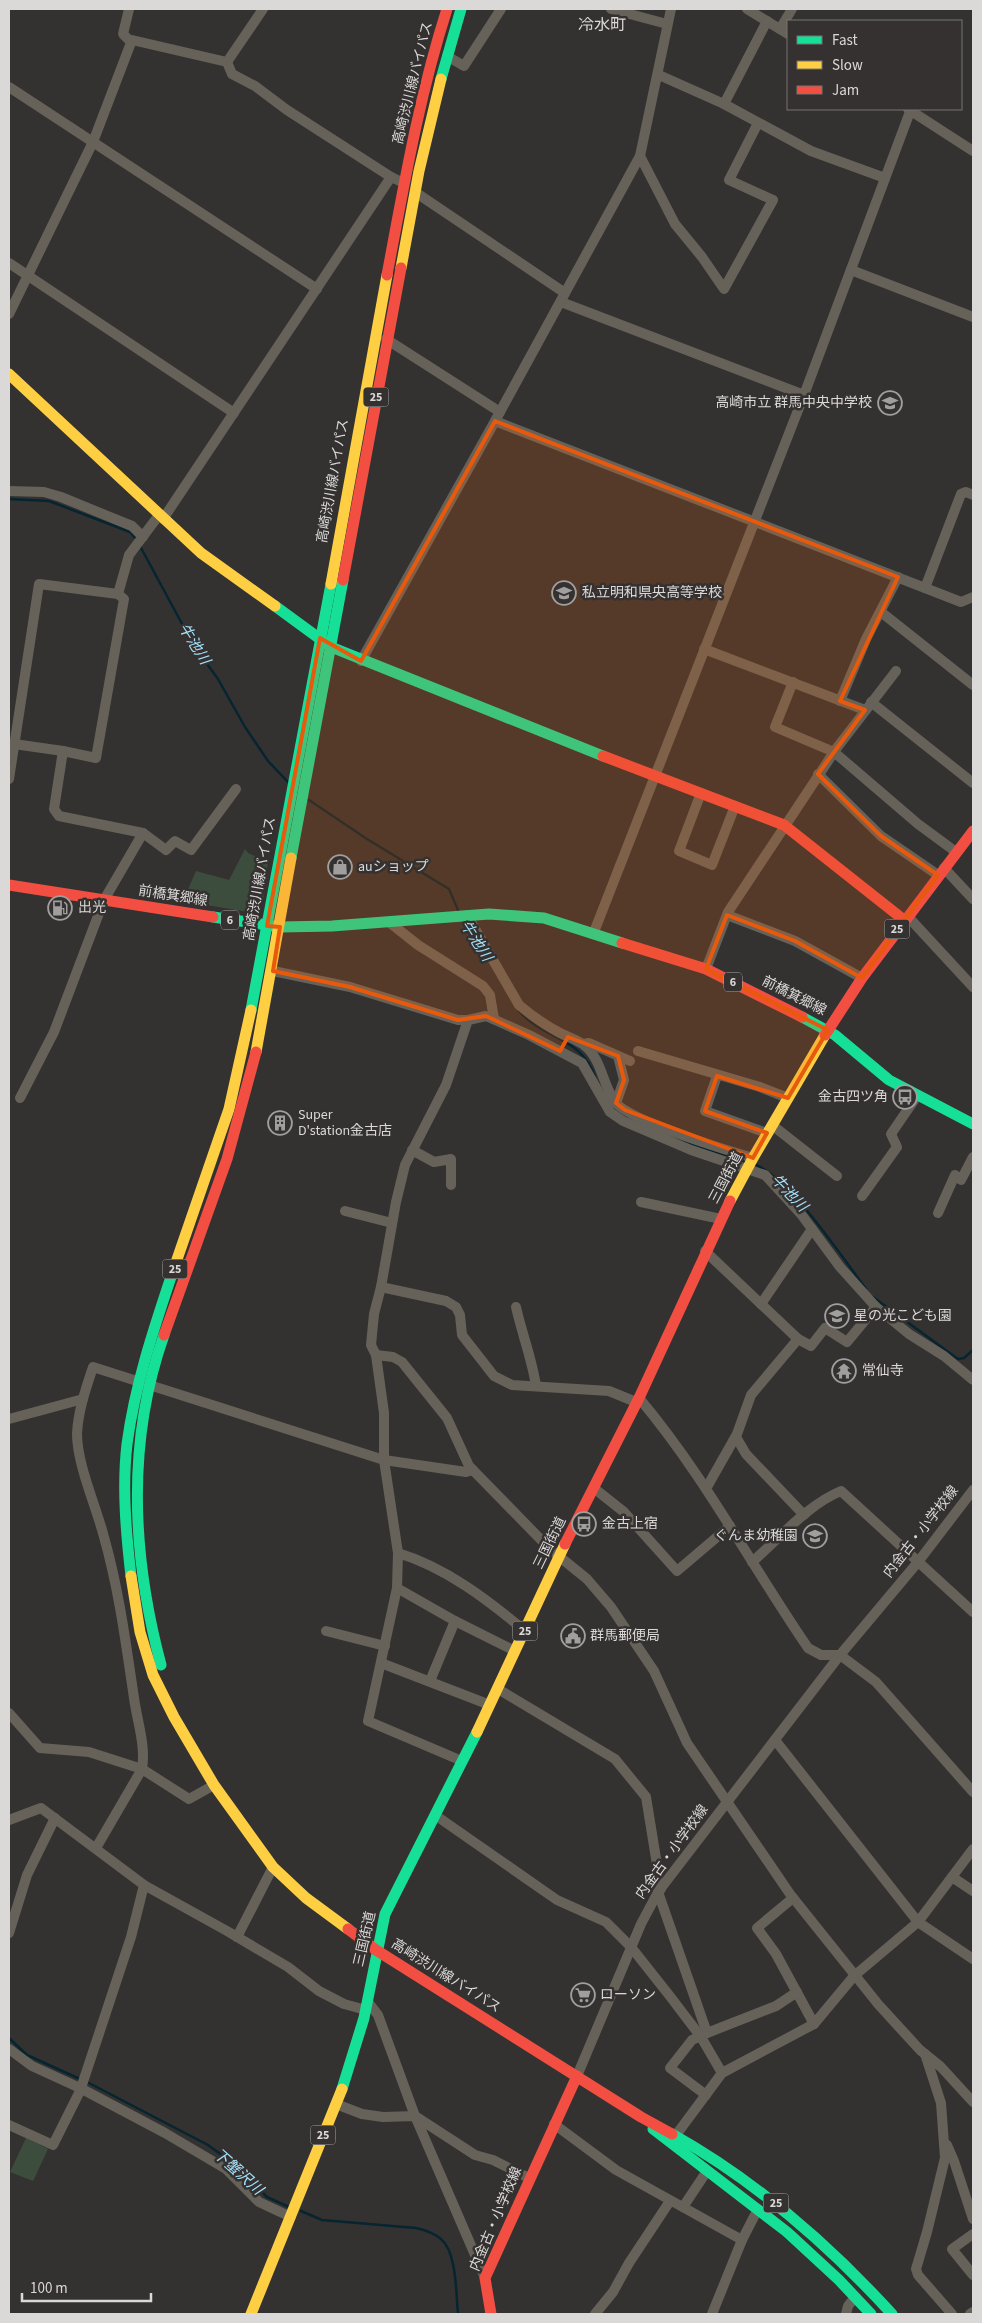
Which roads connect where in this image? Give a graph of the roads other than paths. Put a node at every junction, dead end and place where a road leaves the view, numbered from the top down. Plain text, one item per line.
1 (129, 9) edge
2 (262, 9) edge
3 (447, 9) edge
4 (461, 9) edge
5 (501, 9) edge
6 (611, 9) edge
7 (671, 9) edge
8 (747, 9) edge
9 (767, 21) junction
10 (667, 24) junction
11 (784, 31) edge
12 (131, 42) junction
13 (447, 56) junction
14 (227, 62) junction
15 (659, 75) junction
16 (9, 87) edge
17 (724, 104) junction
18 (910, 110) edge
19 (912, 110) edge
20 (758, 123) junction
21 (93, 142) junction
22 (973, 151) edge
23 (640, 156) junction
24 (391, 176) junction
25 (885, 178) junction
26 (404, 183) junction
27 (415, 192) junction
28 (9, 263) edge
29 (851, 270) junction
30 (28, 276) junction
31 (317, 289) junction
32 (563, 298) junction
33 (9, 314) edge
34 (973, 317) edge
35 (386, 339) junction
36 (9, 374) edge
37 (804, 395) junction
38 (234, 413) junction
39 (498, 417) junction
40 (9, 491) edge
41 (973, 495) edge
42 (161, 517) junction
43 (755, 522) junction
44 (139, 541) junction
45 (898, 577) junction
46 (925, 588) junction
47 (118, 594) junction
48 (973, 597) edge
49 (881, 612) junction
50 (320, 638) junction
51 (331, 647) junction
52 (704, 649) junction
53 (360, 660) junction
54 (896, 671) dead end
55 (792, 682) junction
56 (973, 685) edge
57 (840, 701) junction
58 (868, 706) junction
59 (14, 744) junction
60 (63, 751) junction
61 (834, 752) junction
62 (818, 774) junction
63 (654, 775) junction
64 (9, 779) edge
65 (973, 783) edge
66 (236, 789) dead end
67 (701, 793) junction
68 (735, 806) junction
69 (784, 825) junction
70 (973, 832) edge
71 (143, 833) junction
72 (956, 852) junction
73 (941, 871) junction
74 (9, 885) edge
75 (973, 899) edge
76 (104, 900) junction
77 (727, 915) junction
78 (466, 916) junction
79 (904, 920) junction
80 (389, 922) junction
81 (267, 926) junction
82 (280, 927) junction
83 (594, 932) junction
84 (706, 969) junction
85 (272, 971) junction
86 (862, 978) junction
87 (973, 988) edge
88 (468, 1020) junction
89 (494, 1020) junction
90 (828, 1030) junction
91 (568, 1037) junction
92 (584, 1044) junction
93 (560, 1051) junction
94 (638, 1051) dead end
95 (618, 1056) junction
96 (630, 1061) dead end
97 (717, 1076) junction
98 (917, 1096) junction
99 (20, 1098) dead end
100 (788, 1098) junction
101 (616, 1103) junction
102 (973, 1124) edge
103 (770, 1129) junction
104 (412, 1150) junction
105 (973, 1158) edge
106 (750, 1164) junction
107 (837, 1176) dead end
108 (451, 1184) dead end
109 (862, 1196) dead end
110 (641, 1202) dead end
111 (345, 1211) dead end
112 (938, 1213) dead end
113 (721, 1219) junction
114 (392, 1223) junction
115 (812, 1229) junction
116 (705, 1251) junction
117 (381, 1287) junction
118 (761, 1304) junction
119 (516, 1307) dead end
120 (876, 1307) junction
121 (798, 1339) junction
122 (376, 1355) junction
123 (973, 1380) edge
124 (144, 1384) junction
125 (536, 1386) junction
126 (83, 1399) junction
127 (637, 1400) junction
128 (9, 1419) edge
129 (736, 1437) junction
130 (384, 1460) junction
131 (473, 1470) junction
132 (706, 1487) junction
133 (595, 1489) junction
134 (973, 1490) edge
135 (804, 1515) junction
136 (730, 1526) junction
137 (398, 1553) junction
138 (559, 1556) junction
139 (752, 1562) junction
140 (918, 1562) junction
141 (397, 1588) junction
142 (973, 1612) edge
143 (455, 1621) junction
144 (326, 1631) dead end
145 (525, 1631) junction
146 (385, 1646) junction
147 (515, 1651) junction
148 (840, 1655) junction
149 (381, 1663) junction
150 (430, 1681) junction
151 (498, 1689) junction
152 (490, 1705) junction
153 (9, 1713) edge
154 (775, 1740) junction
155 (462, 1761) junction
156 (142, 1769) junction
157 (214, 1785) junction
158 (973, 1792) edge
159 (727, 1802) junction
160 (435, 1815) junction
161 (54, 1818) junction
162 (9, 1820) edge
163 (96, 1848) junction
164 (972, 1851) edge
165 (273, 1867) junction
166 (952, 1877) junction
167 (144, 1885) junction
168 (660, 1890) junction
169 (973, 1891) edge
170 (793, 1898) junction
171 (918, 1922) junction
172 (9, 1933) edge
173 (237, 1937) junction
174 (630, 1947) junction
175 (376, 1950) junction
176 (973, 1959) edge
177 (854, 1976) junction
178 (797, 1992) junction
179 (367, 2006) junction
180 (814, 2024) junction
181 (704, 2035) junction
182 (9, 2049) edge
183 (925, 2054) junction
184 (722, 2073) junction
185 (577, 2076) junction
186 (80, 2088) junction
187 (706, 2095) junction
188 (973, 2102) edge
189 (336, 2104) junction
190 (415, 2116) junction
191 (641, 2116) junction
192 (9, 2124) edge
193 (554, 2124) junction
194 (676, 2135) junction
195 (945, 2142) junction
196 (707, 2171) junction
197 (529, 2178) junction
198 (670, 2201) junction
199 (683, 2207) junction
200 (758, 2209) junction
201 (290, 2217) junction
202 (973, 2220) edge
203 (973, 2234) edge
204 (742, 2240) junction
205 (973, 2275) edge
206 (485, 2278) junction
207 (855, 2297) junction
208 (973, 2312) edge
209 (251, 2314) edge
210 (491, 2314) edge
211 (595, 2314) edge
212 (712, 2314) edge
213 (846, 2314) edge
214 (871, 2314) edge
215 (892, 2314) edge
216 (952, 2314) edge
217 (970, 2314) edge

1 - 12 street
2 - 14 street
3 - 26 main road, 高崎渋川線バイパス / 25
4 - 13 main road, 高崎渋川線バイパス / 25
5 - 13 street
6 - 10 street
7 - 10 street
8 - 9 street
9 - 11 street
9 - 17 street
10 - 15 street
12 - 14 street
12 - 21 street
13 - 27 main road, 高崎渋川線バイパス / 25
14 - 24 street
15 - 17 street
15 - 23 street
16 - 21 street
17 - 20 street
18 - 25 street
19 - 22 street
20 - 23 street
20 - 25 street
21 - 30 street
21 - 31 street
23 - 32 street
24 - 26 street
24 - 31 street
25 - 29 street
26 - 50 main road, 高崎渋川線バイパス / 25
27 - 32 street
27 - 35 main road, 高崎渋川線バイパス / 25
28 - 30 street
29 - 34 street
29 - 37 street
30 - 33 street
30 - 38 street
31 - 38 street
32 - 37 street
32 - 39 street
35 - 39 street
35 - 51 main road, 高崎渋川線バイパス / 25
36 - 42 main road
37 - 43 street
38 - 42 street
39 - 43 street
39 - 53 street
40 - 44 street
41 - 46 street
42 - 44 street
42 - 50 main road
43 - 45 street
43 - 52 street
44 - 47 street
45 - 46 street
45 - 49 street
46 - 48 street
47 - 59 street
47 - 60 street
49 - 56 street
49 - 57 street
50 - 51 main road
50 - 81 main road, 高崎渋川線バイパス / 25
51 - 53 main road
51 - 82 main road, 高崎渋川線バイパス / 25
52 - 55 street
52 - 63 street
53 - 63 main road
54 - 58 street
55 - 57 street
55 - 61 street
57 - 58 street
58 - 61 street
58 - 65 street
59 - 60 street
59 - 64 street
60 - 71 street
61 - 62 street
61 - 72 street
62 - 69 street
62 - 73 street
63 - 67 main road
63 - 83 street
66 - 71 street
67 - 68 main road
67 - 68 street
68 - 69 main road
69 - 77 street
69 - 79 main road
70 - 72 main road, 三国街道 / 25
71 - 76 street
72 - 73 main road, 三国街道 / 25
73 - 75 street
73 - 79 main road, 三国街道 / 25
74 - 76 main road, 前橋箕郷線 / 6
76 - 81 main road, 前橋箕郷線 / 6
76 - 99 street
77 - 84 street
77 - 86 street
78 - 80 main road, 前橋箕郷線 / 6
78 - 83 main road, 前橋箕郷線 / 6
78 - 91 street
79 - 86 main road, 三国街道 / 25
79 - 87 street
80 - 82 main road, 前橋箕郷線 / 6
80 - 89 street
81 - 82 main road, 前橋箕郷線 / 6
81 - 124 main road, 高崎渋川線バイパス / 25
82 - 85 main road, 高崎渋川線バイパス / 25
83 - 84 main road, 前橋箕郷線 / 6
84 - 90 main road, 前橋箕郷線 / 6
85 - 88 street
85 - 124 main road, 高崎渋川線バイパス / 25
86 - 90 main road, 三国街道 / 25
88 - 89 street
88 - 104 street
89 - 93 street
90 - 98 main road, 前橋箕郷線 / 6
90 - 100 main road, 三国街道 / 25
91 - 92 street
91 - 93 street
92 - 95 street
92 - 101 street
93 - 106 street
94 - 97 street
95 - 96 street
95 - 101 street
97 - 100 street
97 - 103 street
98 - 102 main road, 前橋箕郷線 / 6
98 - 109 street
100 - 103 main road, 三国街道 / 25
101 - 106 street
103 - 106 main road, 三国街道 / 25
103 - 107 street
104 - 108 street
104 - 114 street
105 - 112 street
106 - 113 main road, 三国街道 / 25
106 - 115 street
110 - 113 street
111 - 114 street
113 - 116 main road, 三国街道 / 25
114 - 117 street
115 - 118 street
115 - 120 street
116 - 118 street
116 - 127 main road, 三国街道 / 25
117 - 122 street
117 - 125 street
118 - 121 street
119 - 125 street
120 - 121 street
120 - 123 street
121 - 129 street
122 - 130 street
122 - 131 street
124 - 126 street
124 - 130 street
124 - 157 main road, 高崎渋川線バイパス / 25
125 - 127 street
126 - 128 street
126 - 156 street
127 - 132 street
127 - 133 main road, 三国街道 / 25
129 - 132 street
129 - 135 street
130 - 131 street
130 - 137 street
131 - 138 street
132 - 136 street
133 - 136 street
133 - 138 main road, 三国街道 / 25
134 - 140 street, 内金古・小学校線
135 - 139 street
135 - 140 street
136 - 139 street
137 - 141 street
137 - 145 street
138 - 145 main road, 三国街道 / 25
138 - 159 street
139 - 148 street
140 - 142 street
140 - 148 street, 内金古・小学校線
141 - 143 street
141 - 146 street
143 - 147 street
143 - 150 street
144 - 146 street
145 - 147 main road, 三国街道 / 25
146 - 149 street
147 - 151 main road, 三国街道 / 25
148 - 154 street, 内金古・小学校線
148 - 158 street
149 - 150 street
149 - 155 street
150 - 152 street
151 - 152 main road, 三国街道 / 25
151 - 168 street
152 - 155 main road, 三国街道 / 25
153 - 156 street
154 - 159 street, 内金古・小学校線
154 - 171 street
155 - 160 main road, 三国街道 / 25
156 - 157 street
156 - 163 street
157 - 165 main road, 高崎渋川線バイパス / 25
159 - 168 street, 内金古・小学校線
159 - 170 street
160 - 174 street
160 - 175 main road, 三国街道 / 25
161 - 162 street
161 - 163 street
161 - 172 street
163 - 167 street
164 - 166 street
165 - 173 street
165 - 175 main road, 高崎渋川線バイパス / 25
166 - 169 street
166 - 171 street
167 - 173 street
167 - 186 street
168 - 174 street, 内金古・小学校線
168 - 181 street
170 - 177 street
170 - 178 street
171 - 176 street
171 - 177 street
173 - 179 street
174 - 181 street
174 - 185 street, 内金古・小学校線
175 - 179 main road, 三国街道 / 25
175 - 185 main road, 高崎渋川線バイパス / 25
177 - 180 street
177 - 183 street
178 - 180 street
178 - 181 street
179 - 189 main road, 三国街道 / 25
179 - 190 street
180 - 184 street
181 - 184 street
181 - 187 street
182 - 186 street
183 - 188 street
183 - 195 street
184 - 187 street
185 - 191 main road, 高崎渋川線バイパス / 25
185 - 193 main road, 内金古・小学校線
186 - 192 street
186 - 201 street
187 - 194 street
189 - 190 street
189 - 201 main road, 三国街道 / 25
190 - 197 street
190 - 206 street
191 - 194 main road, 高崎渋川線バイパス / 25
191 - 196 main road, 高崎渋川線バイパス / 25
193 - 197 main road, 内金古・小学校線
193 - 198 street
194 - 215 main road, 高崎渋川線バイパス / 25
195 - 202 street
195 - 216 street
196 - 199 street
196 - 200 main road, 高崎渋川線バイパス / 25
197 - 206 main road, 内金古・小学校線
198 - 199 street
198 - 211 street
199 - 204 street
200 - 204 street
200 - 207 main road, 高崎渋川線バイパス / 25
201 - 209 main road, 三国街道 / 25
203 - 205 street
204 - 212 street
206 - 210 main road, 内金古・小学校線
207 - 213 street
207 - 214 main road, 高崎渋川線バイパス / 25
208 - 217 street

